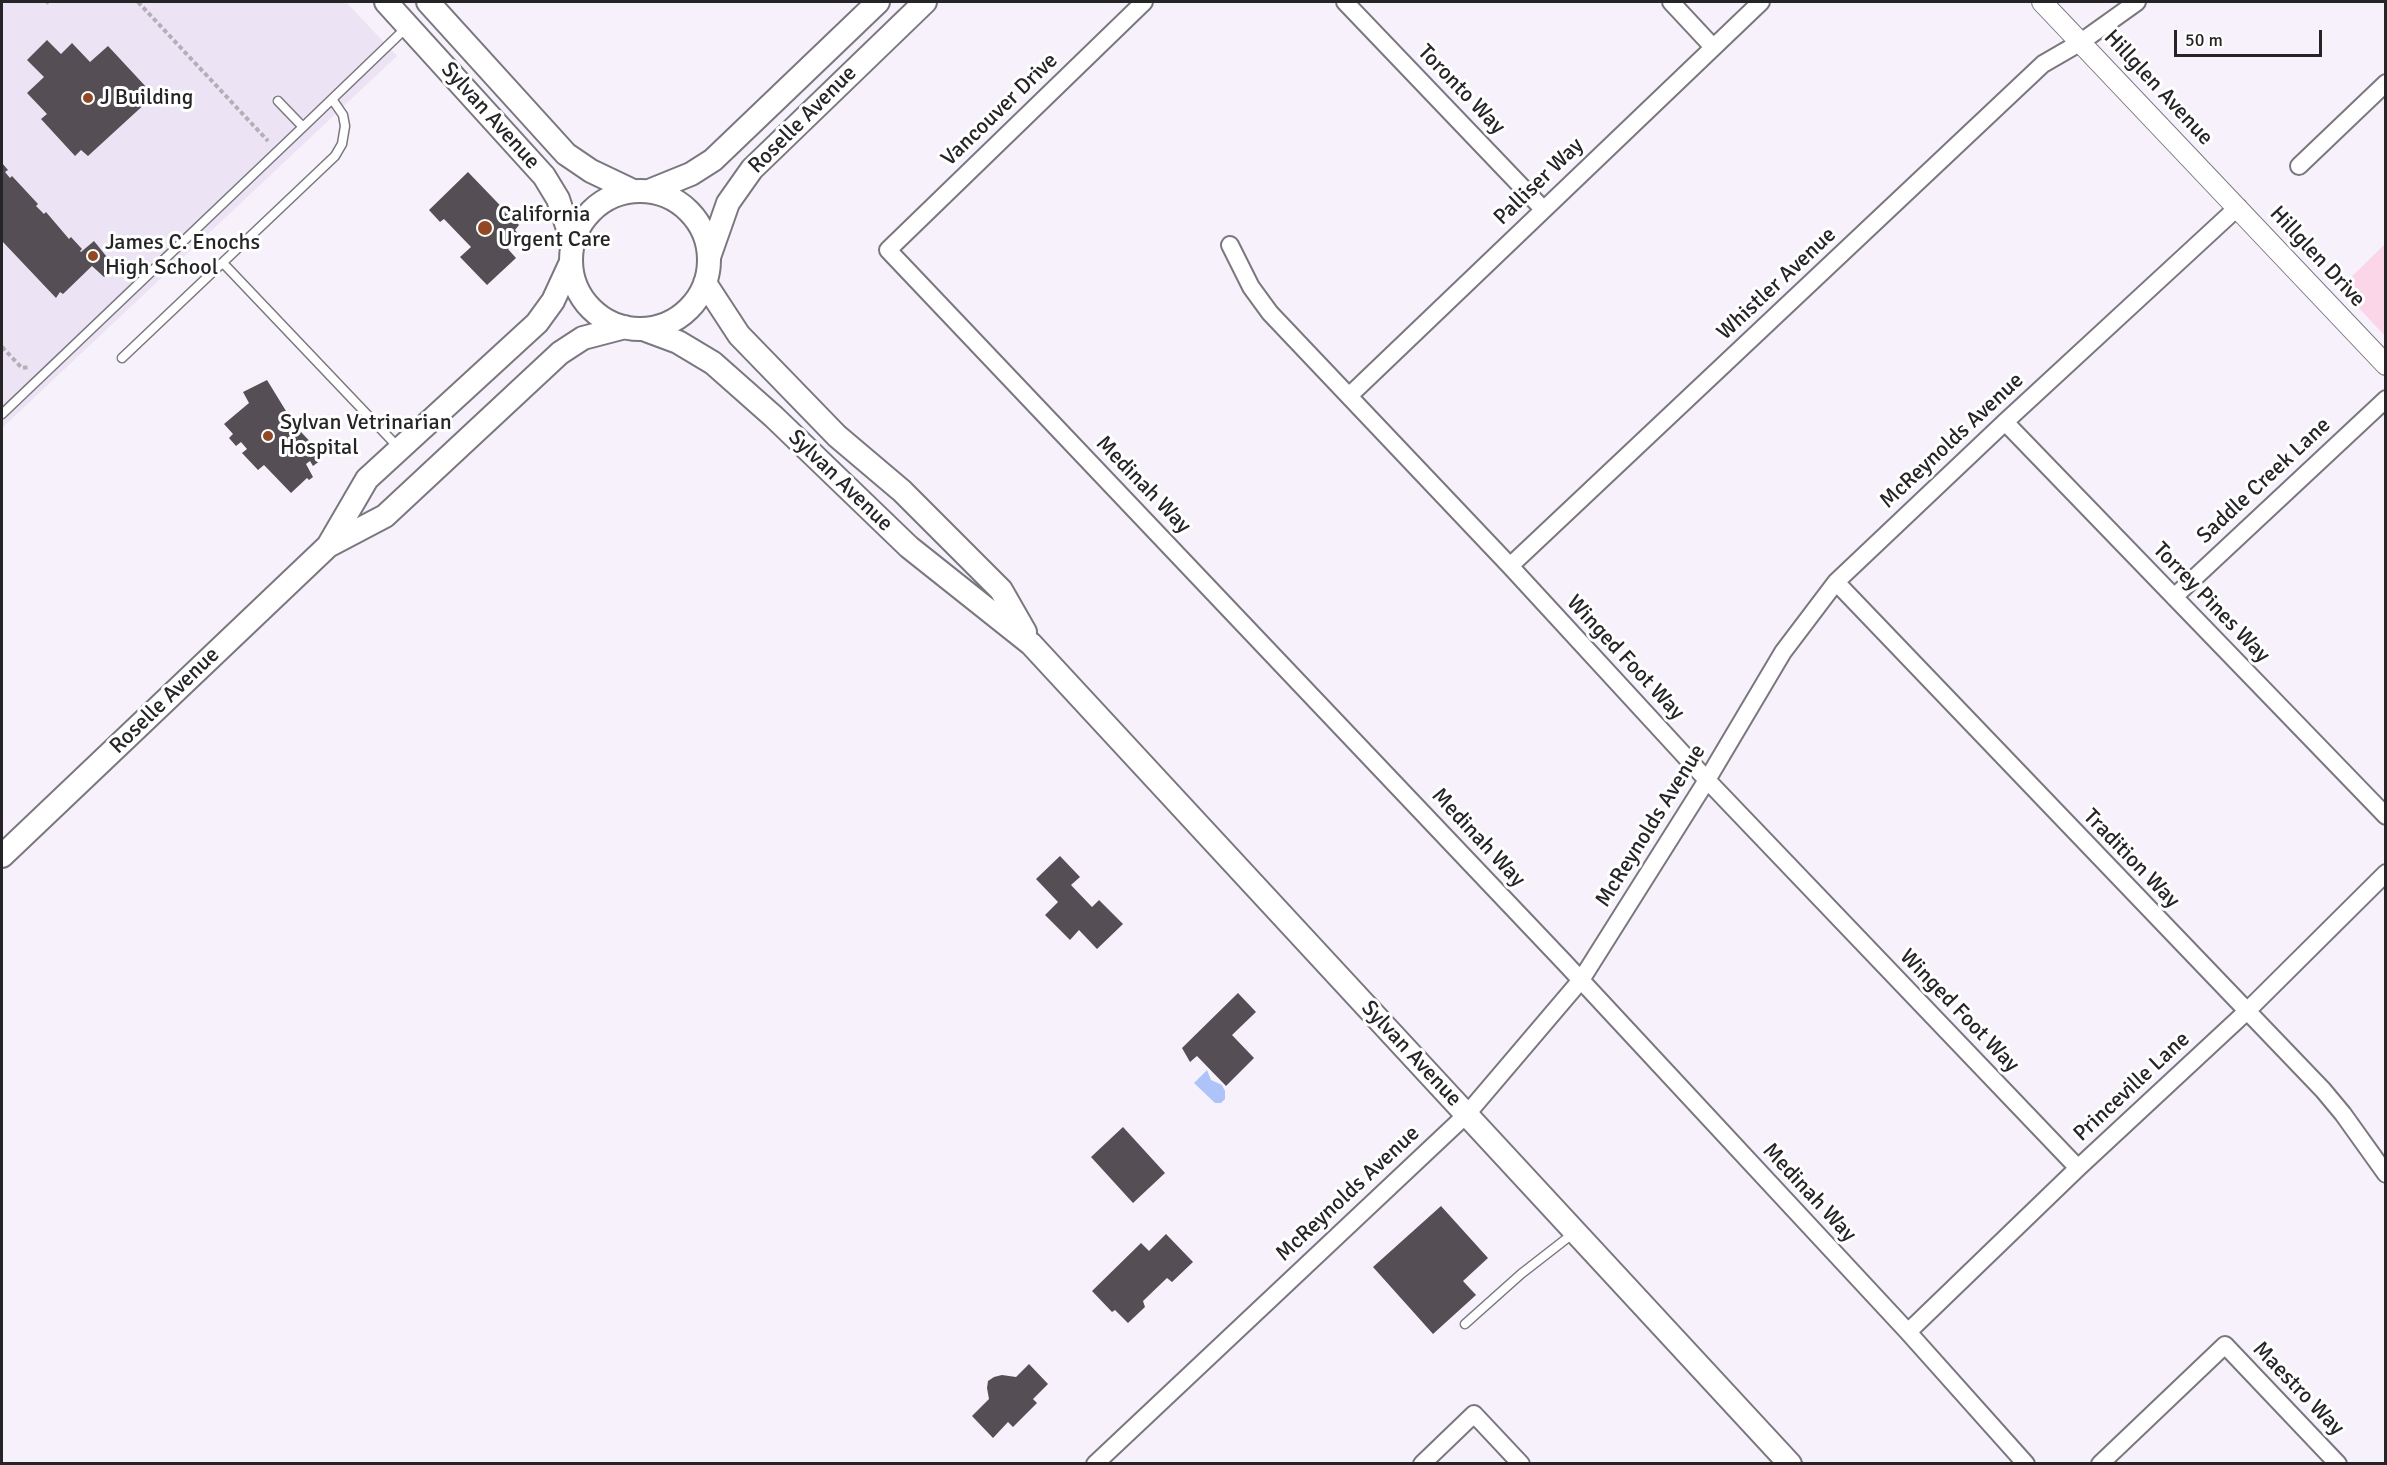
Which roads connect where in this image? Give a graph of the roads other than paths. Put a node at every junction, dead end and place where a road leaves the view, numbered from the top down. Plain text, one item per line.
1 (386, 2) edge
2 (428, 2) edge
3 (878, 2) edge
4 (925, 2) edge
5 (1144, 2) edge
6 (1345, 2) edge
7 (1671, 2) edge
8 (1761, 2) edge
9 (2042, 2) edge
10 (2137, 2) edge
11 (409, 25) junction
12 (2081, 42) junction
13 (1713, 47) junction
14 (2385, 83) edge
15 (332, 99) junction
16 (278, 101) dead end
17 (303, 126) junction
18 (2299, 166) dead end
19 (641, 191) junction
20 (2238, 207) junction
21 (1544, 209) junction
22 (1230, 245) dead end
23 (888, 250) joint
24 (572, 253) junction
25 (709, 257) junction
26 (223, 263) junction
27 (705, 283) junction
28 (634, 328) junction
29 (122, 358) dead end
30 (2385, 365) edge
31 (1349, 396) junction
32 (2385, 399) edge
33 (2, 414) edge
34 (2005, 422) junction
35 (400, 449) junction
36 (328, 546) junction
37 (1510, 566) junction
38 (1836, 582) junction
39 (2174, 597) junction
40 (1031, 644) junction
41 (1707, 780) junction
42 (2385, 816) edge
43 (2, 856) edge
44 (2385, 873) edge
45 (1581, 980) junction
46 (2246, 1012) junction
47 (1467, 1114) junction
48 (2078, 1168) junction
49 (2385, 1174) edge
50 (1575, 1232) junction
51 (1465, 1324) dead end
52 (1908, 1332) junction
53 (1095, 1464) edge
54 (1422, 1464) edge
55 (1521, 1464) edge
56 (1790, 1464) edge
57 (2026, 1464) edge
58 (2100, 1464) edge
59 (2338, 1464) edge

1 - 11 main road, Sylvan Avenue
2 - 19 main road, Sylvan Avenue
3 - 19 main road, Roselle Avenue
4 - 25 main road, Roselle Avenue
5 - 23 street, Vancouver Drive
6 - 21 street, Toronto Way
7 - 13 street
8 - 13 street, Palliser Way
9 - 12 street, Hillglen Avenue
10 - 12 street, Whistler Avenue
11 - 15 lane
11 - 24 main road, Sylvan Avenue
12 - 20 street, Hillglen Avenue
12 - 37 street, Whistler Avenue
13 - 21 street, Palliser Way
14 - 18 street
15 - 17 lane
15 - 26 lane
16 - 17 lane
17 - 33 lane
19 - 24 main road
19 - 25 main road
20 - 30 street, Hillglen Drive
20 - 34 street, McReynolds Avenue
21 - 31 street, Palliser Way
22 - 31 street, Winged Foot Way
23 - 45 street, Medinah Way
24 - 28 main road
24 - 35 main road, Roselle Avenue
25 - 27 main road
26 - 29 lane
26 - 35 lane
27 - 28 main road
27 - 40 main road, Sylvan Avenue
28 - 36 main road, Roselle Avenue
28 - 40 main road, Sylvan Avenue
31 - 37 street, Winged Foot Way
32 - 39 street, Saddle Creek Lane
34 - 38 street, McReynolds Avenue
34 - 39 street, Torrey Pines Way
35 - 36 main road, Roselle Avenue
36 - 43 main road, Roselle Avenue
37 - 41 street, Winged Foot Way
38 - 41 street, McReynolds Avenue
38 - 46 street, Tradition Way
39 - 42 street, Torrey Pines Way
40 - 47 main road, Sylvan Avenue
41 - 45 street, McReynolds Avenue
41 - 48 street, Winged Foot Way
44 - 46 street, Princeville Lane
45 - 47 street, McReynolds Avenue
45 - 52 street, Medinah Way
46 - 48 street, Princeville Lane
46 - 49 street, Tradition Way
47 - 50 main road, Sylvan Avenue
47 - 53 street, McReynolds Avenue
48 - 52 street, Princeville Lane
50 - 51 lane
50 - 56 main road, Sylvan Avenue
52 - 57 street, Medinah Way
54 - 55 street
58 - 59 street, Maestro Way

